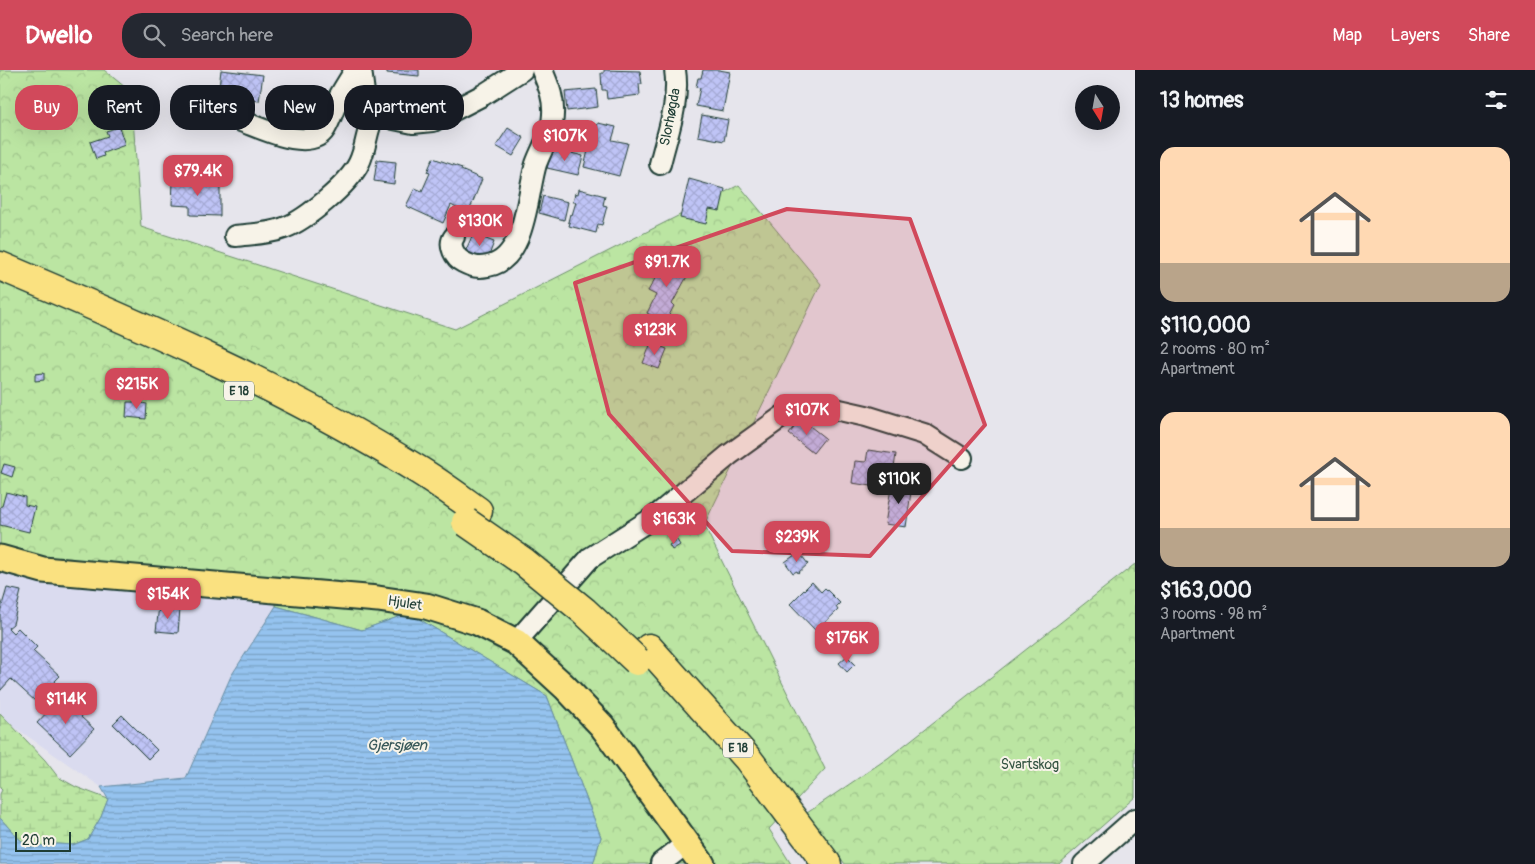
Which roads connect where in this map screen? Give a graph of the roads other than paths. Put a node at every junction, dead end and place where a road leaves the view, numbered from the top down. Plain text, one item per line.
1 (355, 70) edge
2 (361, 70) edge
3 (522, 70) edge
4 (542, 70) edge
5 (675, 70) edge
6 (363, 85) edge
7 (464, 105) edge
8 (255, 126) edge
9 (367, 130) edge
10 (660, 164) dead end
11 (235, 236) dead end
12 (454, 236) dead end
13 (0, 253) edge
14 (0, 266) edge
15 (0, 282) edge
16 (84, 302) junction
17 (962, 458) dead end
18 (472, 516) junction
19 (0, 558) edge
20 (516, 642) junction
21 (1135, 819) edge
22 (686, 843) junction
23 (815, 862) edge
24 (662, 864) edge
25 (702, 864) edge
26 (1084, 864) edge

1 - 8 street
2 - 6 street
3 - 7 street
4 - 12 street
5 - 10 street, Slorhøgda
9 - 11 street
13 - 16 highway, E 18
14 - 16 highway, E 18
15 - 18 highway, E 18
16 - 18 highway, E 18
17 - 20 street
18 - 23 highway, E 18, bridge
19 - 20 main road, Hjulet
20 - 22 main road, Hjulet
21 - 26 street
22 - 24 street
22 - 25 main road, Hjulet

